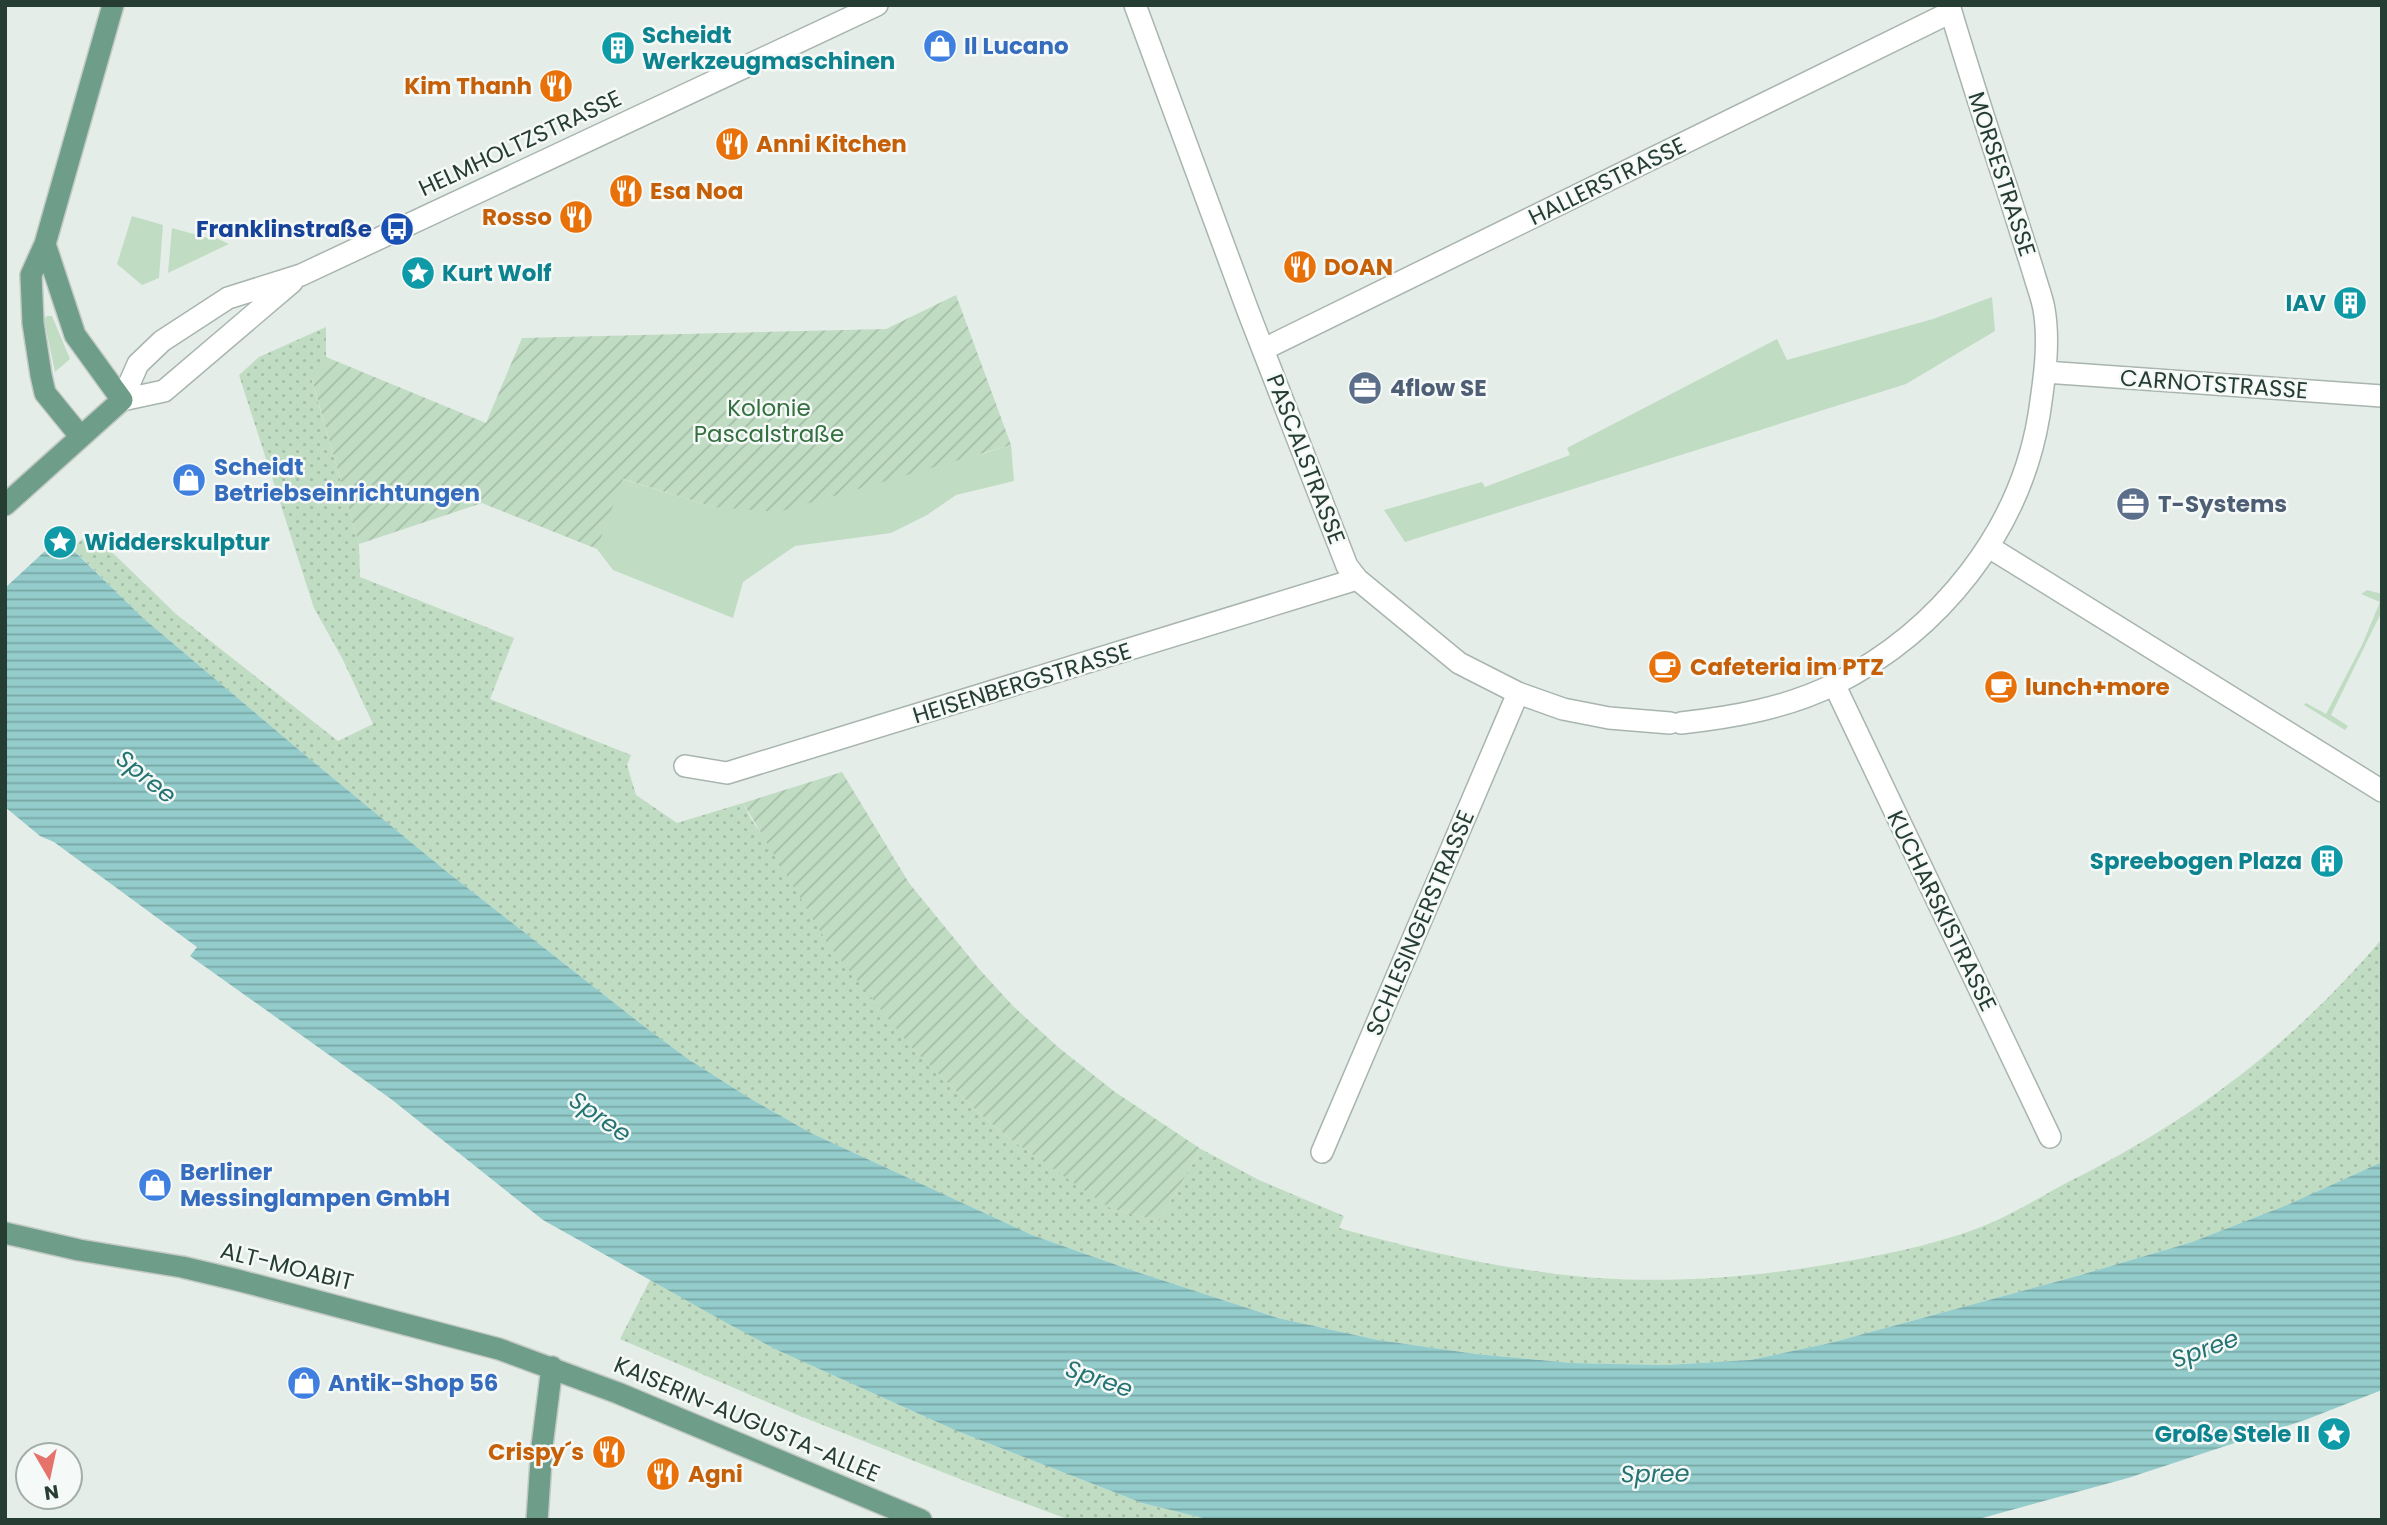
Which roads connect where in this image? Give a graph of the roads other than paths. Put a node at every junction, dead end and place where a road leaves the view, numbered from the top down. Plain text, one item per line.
1 (113, 5) edge
2 (877, 5) edge
3 (1135, 5) edge
4 (1950, 9) edge
5 (46, 244) junction
6 (300, 275) junction
7 (2046, 345) joint
8 (1264, 349) junction
9 (2045, 372) junction
10 (2382, 396) edge
11 (122, 400) junction
12 (80, 436) junction
13 (12, 499) edge
14 (1989, 547) junction
15 (1357, 579) junction
16 (1834, 684) junction
17 (1518, 693) junction
18 (685, 766) dead end
19 (2382, 791) edge
20 (2050, 1137) dead end
21 (1322, 1152) dead end
22 (5, 1233) edge
23 (552, 1367) junction
24 (537, 1520) edge
25 (921, 1520) edge

1 - 5 main road
2 - 6 street, HELMHOLTZSTRASSE
3 - 8 street, PASCALSTRASSE
4 - 7 street, MORSESTRASSE
4 - 8 street, HALLERSTRASSE
5 - 11 main road
5 - 12 main road
6 - 11 street, HELMHOLTZSTRASSE
6 - 11 street, HELMHOLTZSTRASSE
7 - 9 street, PASCALSTRASSE
8 - 15 street, PASCALSTRASSE
9 - 10 street, CARNOTSTRASSE
9 - 14 street, PASCALSTRASSE
11 - 12 main road, HELMHOLTZSTRASSE
12 - 13 main road, HELMHOLTZSTRASSE
14 - 16 street, PASCALSTRASSE
14 - 19 street
15 - 17 street, PASCALSTRASSE
15 - 18 street, HEISENBERGSTRASSE
16 - 17 street, PASCALSTRASSE
16 - 20 street, KUCHARSKISTRASSE
17 - 21 street, SCHLESINGERSTRASSE
22 - 23 main road, ALT-MOABIT
23 - 24 main road
23 - 25 main road, KAISERIN-AUGUSTA-ALLEE

